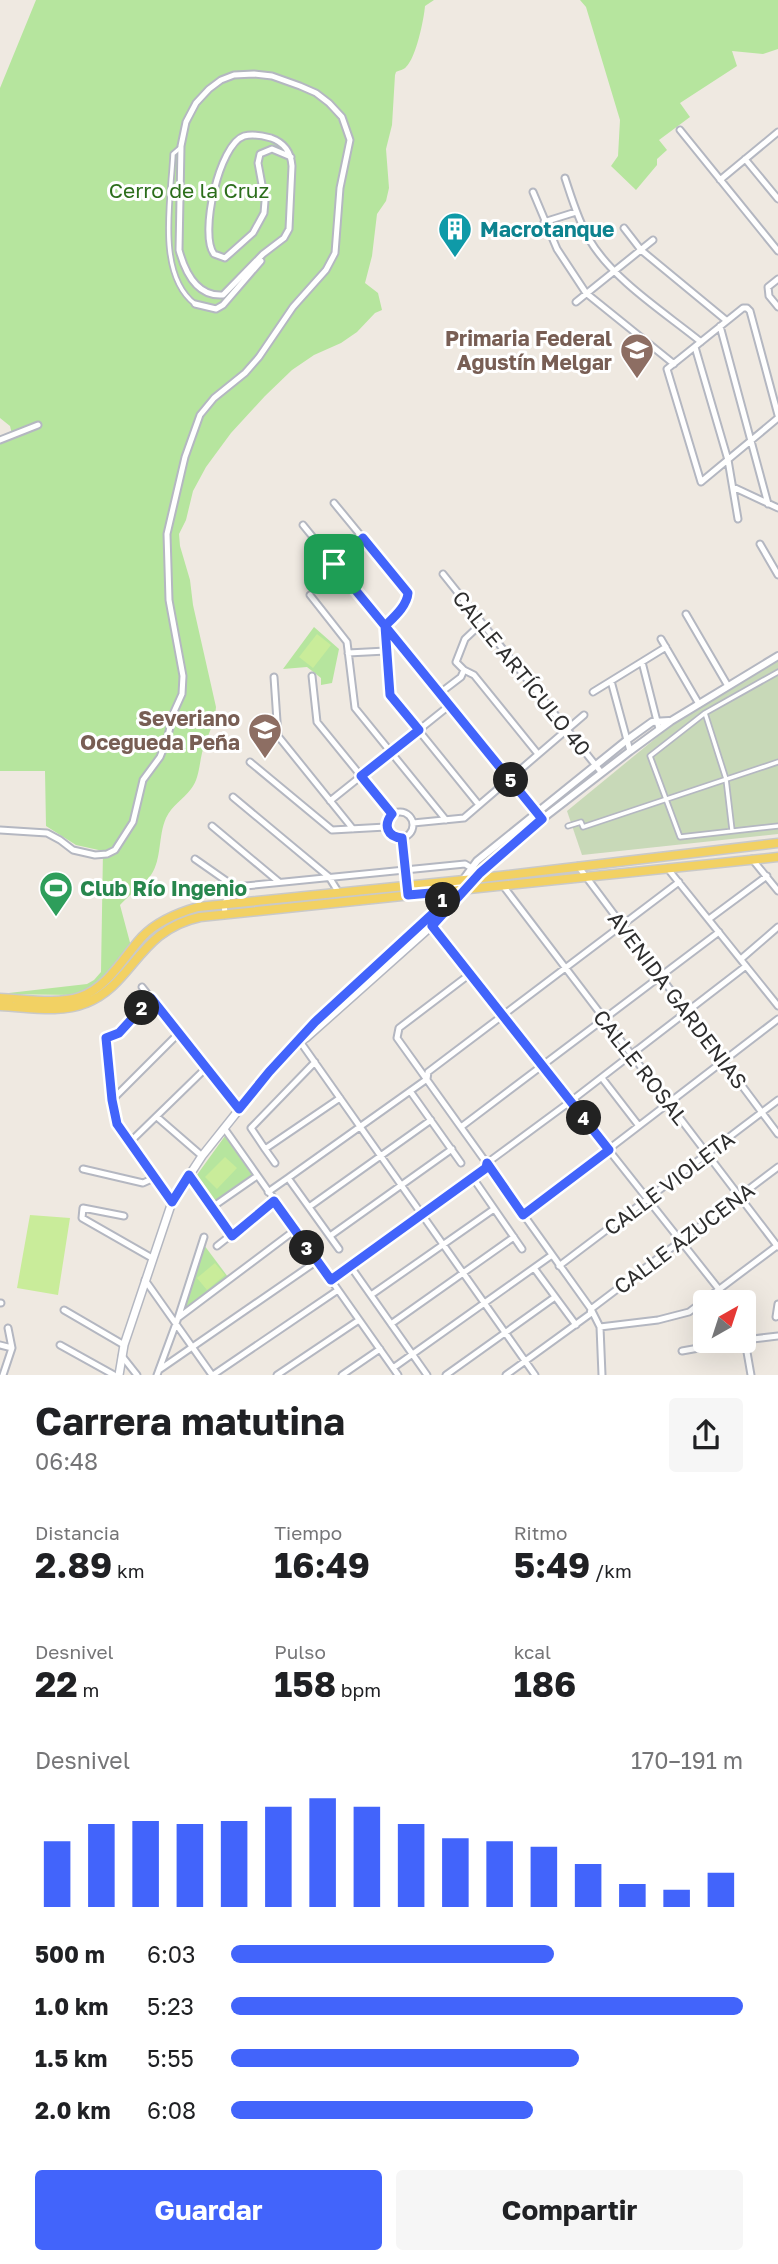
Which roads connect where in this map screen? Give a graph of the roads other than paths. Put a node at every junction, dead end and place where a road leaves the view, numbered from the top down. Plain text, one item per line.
1 (680, 130) dead end
2 (776, 134) edge
3 (778, 142) edge
4 (181, 146) junction
5 (291, 158) junction
6 (745, 159) junction
7 (565, 178) dead end
8 (720, 180) junction
9 (533, 192) dead end
10 (778, 199) edge
11 (576, 212) junction
12 (544, 222) junction
13 (624, 228) dead end
14 (653, 240) dead end
15 (641, 250) junction
16 (778, 251) edge
17 (261, 256) junction
18 (614, 271) junction
19 (778, 279) edge
20 (586, 293) junction
21 (576, 302) dead end
22 (195, 304) joint
23 (778, 307) edge
24 (727, 321) junction
25 (720, 326) junction
26 (701, 342) junction
27 (695, 347) junction
28 (674, 364) junction
29 (778, 416) edge
30 (38, 425) dead end
31 (752, 439) junction
32 (0, 440) edge
33 (728, 460) junction
34 (733, 487) junction
35 (334, 503) dead end
36 (768, 504) junction
37 (778, 508) edge
38 (738, 519) dead end
39 (303, 525) dead end
40 (363, 538) junction
41 (760, 544) dead end
42 (334, 564) junction
43 (443, 574) dead end
44 (778, 575) edge
45 (310, 595) dead end
46 (685, 614) dead end
47 (482, 623) junction
48 (385, 626) junction
49 (661, 639) dead end
50 (666, 647) junction
51 (386, 651) junction
52 (348, 653) junction
53 (778, 656) edge
54 (642, 662) junction
55 (464, 670) junction
56 (778, 672) edge
57 (312, 676) dead end
58 (274, 677) dead end
59 (611, 681) junction
60 (728, 686) junction
61 (593, 692) dead end
62 (440, 693) junction
63 (699, 704) junction
64 (450, 705) junction
65 (705, 713) junction
66 (583, 715) dead end
67 (658, 726) junction
68 (419, 730) junction
69 (567, 730) junction
70 (627, 740) junction
71 (629, 751) junction
72 (391, 752) junction
73 (538, 754) junction
74 (250, 762) dead end
75 (778, 762) edge
76 (595, 765) junction
77 (601, 772) junction
78 (361, 776) junction
79 (510, 779) junction
80 (726, 779) junction
81 (233, 797) dead end
82 (666, 799) junction
83 (330, 801) junction
84 (480, 805) junction
85 (392, 814) junction
86 (539, 816) junction
87 (446, 820) junction
88 (413, 823) junction
89 (568, 825) dead end
90 (212, 826) dead end
91 (778, 826) edge
92 (386, 827) junction
93 (353, 829) junction
94 (0, 830) edge
95 (732, 831) junction
96 (402, 838) junction
97 (778, 842) edge
98 (778, 856) edge
99 (195, 859) dead end
100 (752, 859) junction
101 (578, 866) junction
102 (472, 868) junction
103 (668, 869) junction
104 (405, 870) junction
105 (477, 876) junction
106 (766, 876) junction
107 (329, 877) junction
108 (587, 878) junction
109 (463, 880) junction
110 (279, 882) junction
111 (679, 882) junction
112 (235, 887) junction
113 (504, 887) junction
114 (454, 890) junction
115 (464, 890) junction
116 (408, 891) junction
117 (778, 891) edge
118 (431, 893) junction
119 (340, 898) junction
120 (442, 905) junction
121 (225, 909) junction
122 (709, 919) junction
123 (429, 923) junction
124 (622, 925) junction
125 (778, 927) edge
126 (719, 932) junction
127 (741, 959) junction
128 (746, 966) junction
129 (565, 969) junction
130 (470, 974) junction
131 (661, 976) junction
132 (142, 987) dead end
133 (0, 998) edge
134 (151, 998) junction
135 (0, 1006) edge
136 (778, 1006) edge
137 (687, 1011) junction
138 (503, 1016) junction
139 (778, 1019) edge
140 (605, 1020) junction
141 (178, 1033) junction
142 (300, 1041) junction
143 (631, 1054) junction
144 (724, 1061) junction
145 (315, 1062) junction
146 (542, 1066) junction
147 (206, 1068) junction
148 (602, 1078) junction
149 (427, 1079) junction
150 (410, 1091) junction
151 (340, 1098) junction
152 (112, 1100) junction
153 (778, 1100) edge
154 (571, 1101) junction
155 (668, 1103) junction
156 (239, 1109) junction
157 (762, 1112) junction
158 (157, 1117) junction
159 (431, 1120) junction
160 (360, 1126) junction
161 (639, 1126) junction
162 (461, 1127) junction
163 (223, 1128) junction
164 (778, 1134) edge
165 (130, 1143) junction
166 (265, 1149) junction
167 (452, 1149) junction
168 (609, 1150) junction
169 (708, 1154) junction
170 (202, 1156) junction
171 (381, 1156) junction
172 (275, 1163) dead end
173 (461, 1163) dead end
174 (487, 1163) junction
175 (778, 1167) edge
176 (82, 1169) dead end
177 (189, 1175) junction
178 (257, 1176) junction
179 (154, 1178) junction
180 (288, 1178) junction
181 (473, 1178) junction
182 (401, 1185) junction
183 (268, 1192) junction
184 (739, 1196) junction
185 (648, 1199) junction
186 (274, 1201) junction
187 (172, 1202) junction
188 (309, 1207) junction
189 (211, 1208) junction
190 (494, 1209) junction
191 (101, 1212) junction
192 (423, 1215) junction
193 (523, 1215) junction
194 (124, 1216) dead end
195 (98, 1226) junction
196 (295, 1230) junction
197 (232, 1236) junction
198 (330, 1236) junction
199 (204, 1237) dead end
200 (514, 1237) junction
201 (681, 1241) junction
202 (443, 1244) junction
203 (217, 1246) dead end
204 (778, 1246) edge
205 (339, 1249) dead end
206 (522, 1249) dead end
207 (552, 1255) junction
208 (152, 1258) junction
209 (317, 1261) junction
210 (559, 1266) junction
211 (351, 1267) junction
212 (534, 1268) junction
213 (464, 1273) junction
214 (145, 1280) junction
215 (331, 1280) junction
216 (338, 1290) junction
217 (720, 1290) joint
218 (371, 1295) junction
219 (555, 1297) junction
220 (485, 1303) junction
221 (778, 1304) edge
222 (693, 1309) edge
223 (64, 1310) dead end
224 (591, 1310) junction
225 (777, 1317) edge
226 (177, 1320) junction
227 (359, 1320) junction
228 (391, 1324) junction
229 (576, 1325) junction
230 (600, 1327) junction
231 (8, 1328) dead end
232 (506, 1332) junction
233 (778, 1336) edge
234 (756, 1338) edge
235 (0, 1345) edge
236 (60, 1345) dead end
237 (124, 1345) junction
238 (192, 1346) junction
239 (12, 1348) junction
240 (380, 1349) junction
241 (693, 1349) edge
242 (682, 1351) dead end
243 (747, 1353) edge
244 (413, 1354) junction
245 (122, 1356) junction
246 (526, 1361) junction
247 (393, 1368) junction
248 (158, 1373) edge
249 (3, 1375) edge
250 (117, 1375) edge
251 (136, 1375) edge
252 (213, 1375) edge
253 (277, 1375) edge
254 (342, 1375) edge
255 (398, 1375) edge
256 (427, 1375) edge
257 (446, 1375) edge
258 (506, 1375) edge
259 (536, 1375) edge
260 (602, 1375) edge
261 (751, 1375) edge

1 - 8 street
2 - 3 street
2 - 6 street
4 - 17 street
4 - 22 street
4 - 94 street
5 - 5 street
5 - 17 street
6 - 8 street
6 - 10 street
7 - 11 street
8 - 16 street
9 - 12 street
11 - 12 street
11 - 18 street
12 - 20 street
13 - 15 street
14 - 15 street
15 - 18 street
15 - 24 street
17 - 22 street
18 - 20 street
18 - 26 street
19 - 23 street
20 - 21 street
20 - 28 street
24 - 25 street
24 - 29 street
25 - 26 street
25 - 31 street
26 - 27 street
27 - 28 street
27 - 33 street
28 - 33 street
29 - 31 street
30 - 32 street
31 - 33 street
31 - 36 street
33 - 34 street
34 - 36 street
34 - 38 street
35 - 40 street
36 - 37 street
39 - 42 street
40 - 42 street
40 - 48 street
41 - 44 street
42 - 48 street
43 - 47 street, CALLE ARTÍCULO 40
45 - 52 street
46 - 60 street
47 - 55 street
47 - 69 street, CALLE ARTÍCULO 40
48 - 51 street
48 - 62 street
49 - 50 street
50 - 54 street
50 - 63 street
51 - 52 street
51 - 68 street
52 - 72 street
53 - 60 street
54 - 59 street
54 - 67 street
55 - 62 street
55 - 73 street
56 - 65 street
57 - 78 street
58 - 83 street
59 - 61 street
59 - 70 street
60 - 63 street
62 - 64 street
63 - 67 street
64 - 68 street
64 - 79 street
65 - 80 street
65 - 82 street
66 - 69 street
67 - 70 street
67 - 71 street
68 - 72 street
68 - 84 street
69 - 73 street
69 - 76 street, CALLE ARTÍCULO 40
70 - 71 street
70 - 76 street
71 - 77 street
72 - 78 street
72 - 87 street
73 - 79 street
74 - 93 street
75 - 80 street
76 - 77 street, CALLE ARTÍCULO 40
76 - 86 street
77 - 86 street
78 - 83 street
78 - 85 street
79 - 84 street
79 - 86 street
80 - 82 street
80 - 95 street
81 - 107 street
82 - 89 street
82 - 95 street
83 - 93 street
84 - 87 street
85 - 88 street
85 - 92 street
86 - 102 street
86 - 105 street
87 - 88 street
88 - 96 street
90 - 110 street
91 - 95 street
92 - 93 street
92 - 96 street
96 - 104 street
97 - 101 main road
98 - 100 main road
99 - 112 street
100 - 103 main road
100 - 106 street
101 - 105 main road
101 - 108 street, AVENIDA GARDENIAS
102 - 104 street
102 - 105 street
102 - 109 street
103 - 108 main road
103 - 111 street
104 - 107 street
104 - 116 street
105 - 109 main road
105 - 115 main road
106 - 117 street
106 - 122 street
107 - 110 street
107 - 119 street
108 - 113 main road
108 - 124 street, AVENIDA GARDENIAS
109 - 114 main road
109 - 116 main road
110 - 112 street
111 - 122 street
111 - 124 street
112 - 121 street
113 - 115 main road
113 - 129 street, CALLE ROSAL
114 - 115 main road
114 - 118 main road
114 - 120 main road
115 - 123 main road
116 - 118 main road
116 - 119 main road
118 - 120 main road
119 - 121 main road
120 - 123 main road
121 - 133 main road
121 - 135 main road
122 - 126 street
123 - 130 street
123 - 142 main road
124 - 129 street
124 - 131 street, AVENIDA GARDENIAS
125 - 127 street
126 - 127 street
126 - 131 street
127 - 128 street
128 - 136 street
128 - 137 street
129 - 138 street
129 - 140 street, CALLE ROSAL
130 - 138 street
130 - 149 street
131 - 137 street, AVENIDA GARDENIAS
131 - 140 street
132 - 134 street
134 - 141 street
134 - 152 street
137 - 143 street
137 - 144 street, AVENIDA GARDENIAS
138 - 146 street
138 - 149 street
139 - 144 street
140 - 143 street, CALLE ROSAL
140 - 146 street
141 - 147 street
141 - 152 street
142 - 145 street
142 - 156 main road
143 - 148 street
143 - 155 street, CALLE ROSAL
144 - 155 street
144 - 157 street, AVENIDA GARDENIAS
145 - 151 street
145 - 166 street
146 - 154 street
146 - 162 street
147 - 156 street
147 - 158 street
148 - 154 street
148 - 161 street
149 - 150 street
149 - 162 street
150 - 159 street
150 - 160 street
151 - 160 street
151 - 166 street
152 - 165 street
153 - 157 street, CALLE VIOLETA
154 - 168 street
154 - 174 street
155 - 161 street
155 - 169 street, CALLE ROSAL
156 - 163 main road
157 - 164 street, AVENIDA GARDENIAS
157 - 169 street, CALLE VIOLETA
158 - 165 street
158 - 170 street
159 - 167 street
159 - 171 street
160 - 171 street
160 - 180 street
161 - 168 street
162 - 174 street
163 - 170 main road
163 - 178 street
165 - 179 street
166 - 172 street
167 - 173 street
167 - 182 street
168 - 185 street
168 - 193 street
169 - 184 street, CALLE ROSAL
169 - 185 street, CALLE VIOLETA
170 - 177 main road
171 - 182 street
171 - 188 street
174 - 181 street
174 - 193 street
175 - 184 street, CALLE AZUCENA
176 - 179 street
177 - 187 main road
177 - 189 street
178 - 183 street
178 - 189 street
179 - 187 street
180 - 183 street
180 - 188 street
181 - 190 street
181 - 192 street
182 - 192 street
182 - 198 street
183 - 186 street
184 - 201 street, CALLE AZUCENA
184 - 204 street, CALLE ROSAL
185 - 201 street
185 - 210 street, CALLE VIOLETA
186 - 196 street
186 - 197 street
187 - 208 main road
188 - 198 street
189 - 197 street
190 - 200 street
190 - 202 street
191 - 194 street
191 - 195 street
191 - 195 street
192 - 202 street
192 - 211 street
193 - 207 street
195 - 208 street
196 - 209 street
196 - 226 street
197 - 203 street
198 - 205 street
199 - 226 street
200 - 206 street
200 - 213 street
201 - 217 street
201 - 224 street, CALLE AZUCENA
202 - 213 street
202 - 218 street
204 - 217 street
207 - 210 street
207 - 212 street
208 - 214 main road
209 - 215 street
209 - 238 street
210 - 224 street
211 - 215 street
211 - 218 street
212 - 219 street
212 - 220 street
213 - 220 street
213 - 228 street
214 - 226 street
214 - 237 main road
215 - 216 street
216 - 227 street
216 - 252 street
218 - 228 street
219 - 229 street
219 - 232 street
220 - 232 street
220 - 244 street
221 - 225 street
222 - 230 street
223 - 237 street
224 - 229 street, CALLE AZUCENA
224 - 230 street
226 - 238 street
226 - 248 street
227 - 240 street
227 - 253 street
228 - 244 street
229 - 246 street, CALLE AZUCENA
230 - 260 street
231 - 239 street
232 - 246 street
232 - 257 street
233 - 234 street
235 - 239 street
236 - 250 street
237 - 245 main road
238 - 248 street
238 - 252 street
239 - 249 street
240 - 247 street
240 - 254 street
241 - 242 street
243 - 261 street
244 - 247 street
244 - 256 street
245 - 250 main road
245 - 251 street
246 - 258 street, CALLE AZUCENA
246 - 259 street
247 - 255 street

